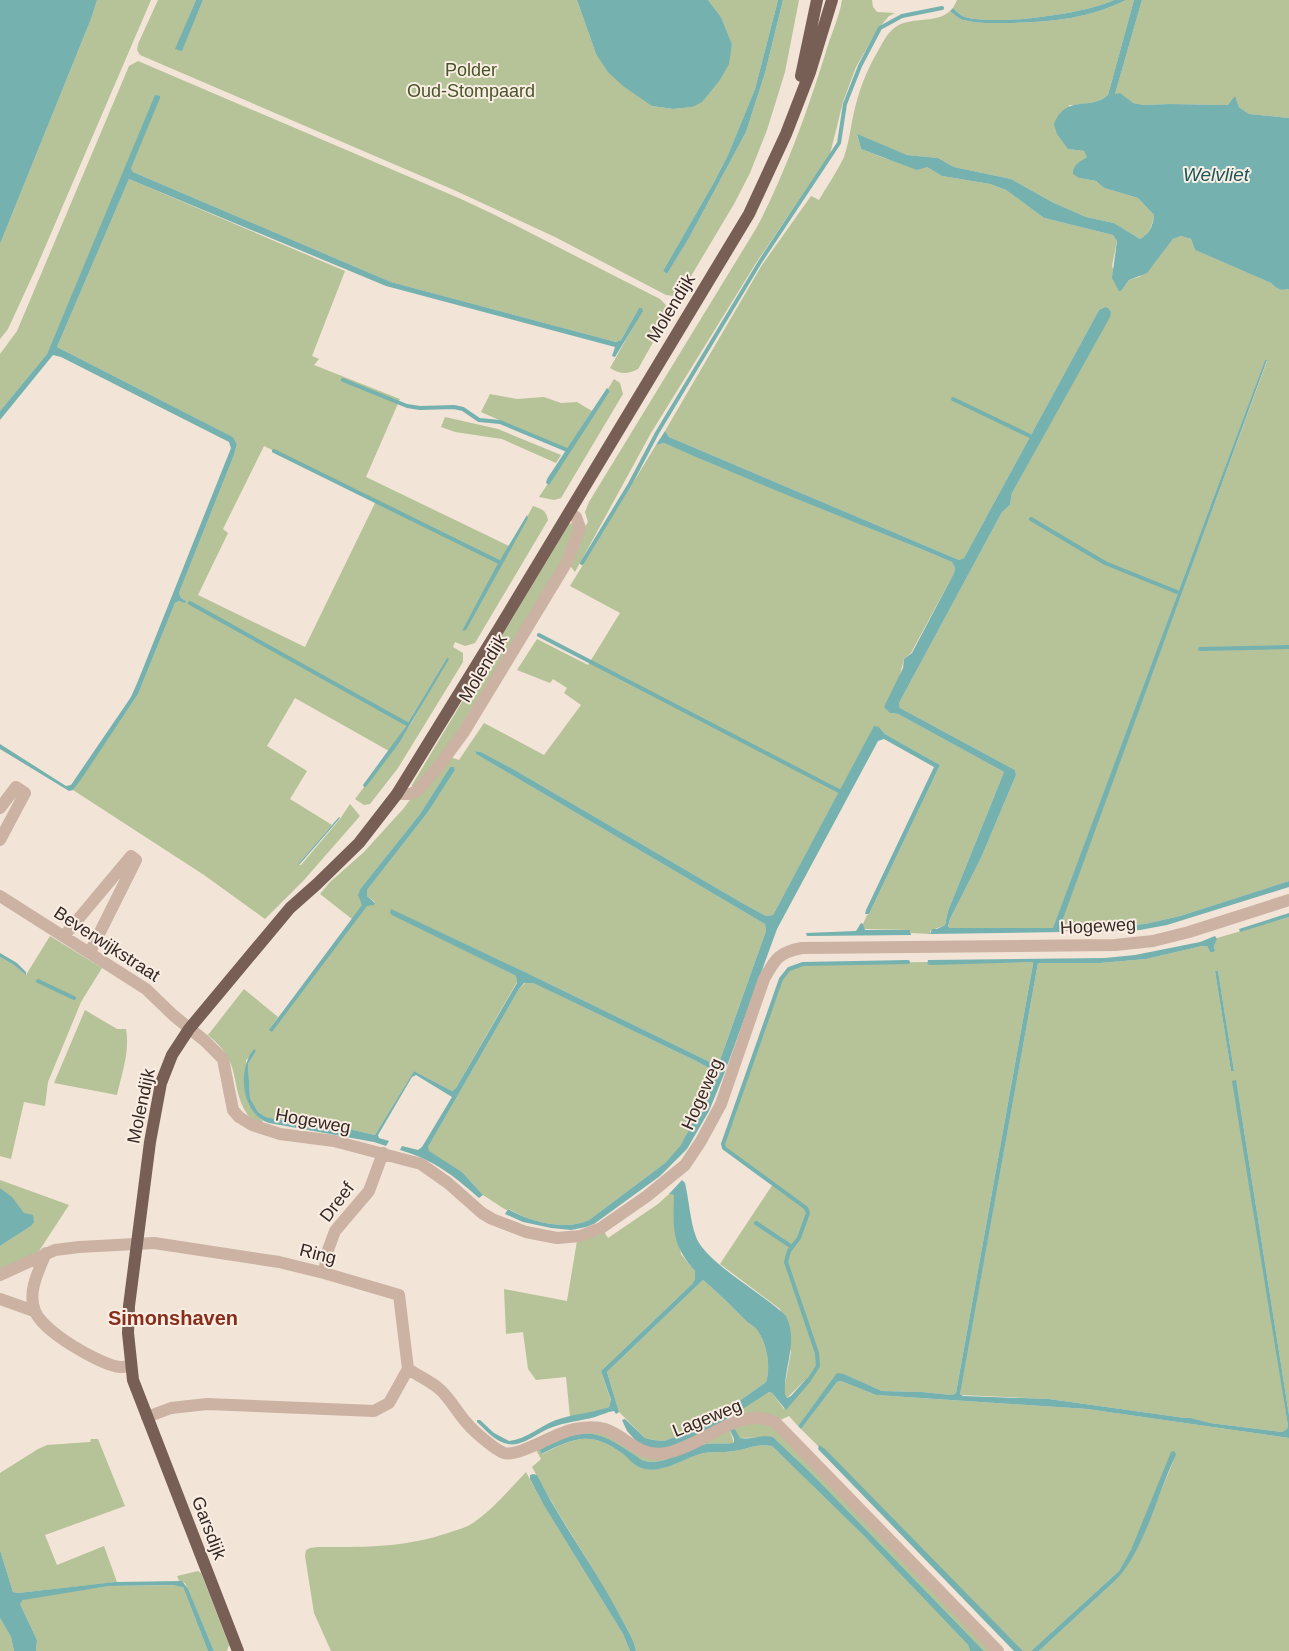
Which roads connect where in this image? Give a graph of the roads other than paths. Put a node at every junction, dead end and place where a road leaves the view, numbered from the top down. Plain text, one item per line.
1 (817, 0) edge
2 (832, 0) edge
3 (792, 116) junction
4 (569, 513) junction
5 (397, 794) junction
6 (0, 808) edge
7 (0, 840) edge
8 (0, 896) edge
9 (1289, 900) edge
10 (64, 936) junction
11 (90, 952) junction
12 (189, 1029) junction
13 (383, 1154) junction
14 (137, 1245) junction
15 (46, 1253) junction
16 (324, 1273) junction
17 (0, 1274) edge
18 (0, 1299) edge
19 (34, 1311) junction
20 (131, 1366) junction
21 (408, 1370) junction
22 (147, 1417) junction
23 (238, 1651) edge
24 (998, 1651) edge

1 - 3 main road, Molendijk
2 - 3 main road, Molendijk
3 - 4 main road, Molendijk
4 - 5 main road, Molendijk
4 - 5 street, Molendijk
5 - 12 main road, Molendijk
6 - 7 street
8 - 10 street, Beverwijkstraat
9 - 13 street, Hogeweg
10 - 11 street, Beverwijkstraat
10 - 11 street
11 - 12 street, Beverwijkstraat
12 - 13 street, Hogeweg
12 - 14 main road, Molendijk
13 - 16 street, Dreef
14 - 15 street, Ring
14 - 16 street, Ring
14 - 20 main road, Molendijk
15 - 17 street, Ring
15 - 19 street
16 - 21 street, Ring
18 - 19 street
19 - 20 street
20 - 22 main road, Molendijk
21 - 22 street
21 - 24 street, Lageweg
22 - 23 main road, Garsdijk

